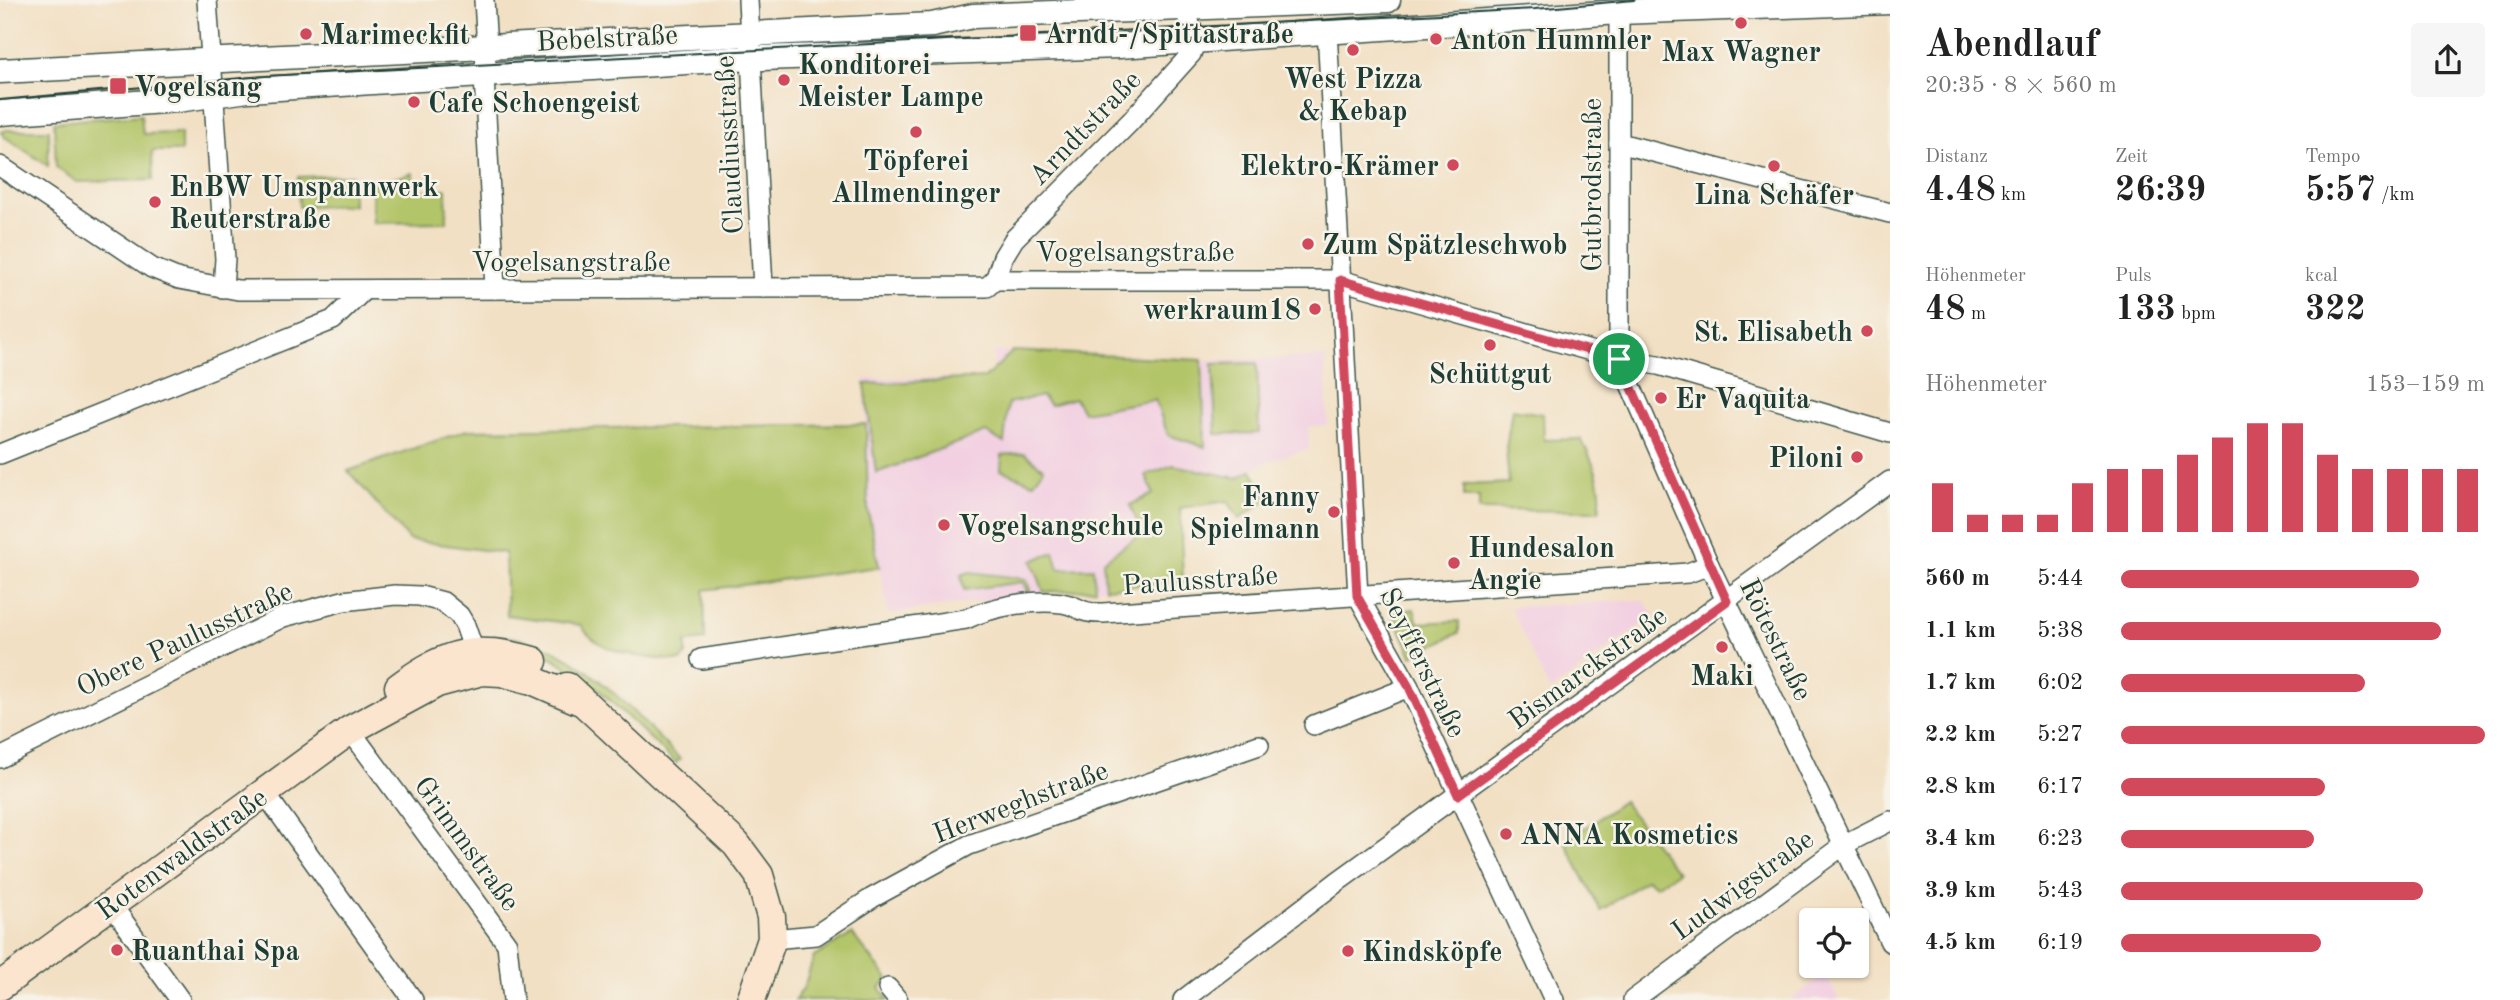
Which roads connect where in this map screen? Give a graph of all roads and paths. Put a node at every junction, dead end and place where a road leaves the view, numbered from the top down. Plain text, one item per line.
1 (207, 0) edge
2 (484, 0) edge
3 (748, 0) edge
4 (1388, 0) edge
5 (1326, 1) edge
6 (1890, 2) edge
7 (1183, 4) edge
8 (1619, 12) junction
9 (1327, 30) junction
10 (749, 34) junction
11 (1196, 40) junction
12 (487, 48) junction
13 (752, 59) junction
14 (210, 60) junction
15 (0, 71) edge
16 (484, 76) junction
17 (213, 95) junction
18 (0, 113) edge
19 (1619, 143) junction
20 (0, 166) edge
21 (1890, 213) edge
22 (995, 280) junction
23 (1340, 280) junction
24 (223, 288) junction
25 (763, 288) junction
26 (495, 289) junction
27 (363, 291) junction
28 (1619, 359) junction
29 (1890, 433) edge
30 (0, 454) edge
31 (1890, 481) edge
32 (1709, 565) junction
33 (1357, 596) junction
34 (1727, 601) junction
35 (701, 659) dead end
36 (478, 661) junction
37 (1409, 687) junction
38 (1314, 725) dead end
39 (357, 726) junction
40 (1259, 745) dead end
41 (0, 758) edge
42 (264, 792) junction
43 (1458, 795) junction
44 (1890, 821) edge
45 (1845, 844) junction
46 (110, 904) junction
47 (772, 939) junction
48 (1890, 942) edge
49 (0, 986) edge
50 (180, 1000) edge
51 (414, 1000) edge
52 (513, 1000) edge
53 (751, 1000) edge
54 (1183, 1000) edge
55 (1554, 1000) edge
56 (1633, 1000) edge

1 - 14 street
2 - 12 street
3 - 10 street, Claudiusstraße
4 - 5 street, Bebelstraße
5 - 7 street, Bebelstraße
6 - 8 street, Bebelstraße
7 - 10 street, Bebelstraße
7 - 11 street
8 - 9 street, Bebelstraße
8 - 19 street, Gutbrodstraße
9 - 11 street, Bebelstraße
9 - 23 street, Seyfferstraße
10 - 12 street, Bebelstraße
10 - 13 street, Claudiusstraße
11 - 13 street, Bebelstraße
11 - 22 street, Arndtstraße
12 - 14 street, Bebelstraße
12 - 16 street
13 - 16 street, Bebelstraße
13 - 25 street, Claudiusstraße
14 - 15 street, Bebelstraße
14 - 17 street
16 - 17 street, Bebelstraße
16 - 26 street
17 - 18 street, Bebelstraße
17 - 24 street
19 - 21 street
19 - 28 street, Gutbrodstraße
20 - 24 street, Vogelsangstraße
22 - 23 street, Vogelsangstraße
22 - 25 street, Vogelsangstraße
23 - 28 street, Vogelsangstraße
23 - 33 street, Seyfferstraße
24 - 27 street, Vogelsangstraße
25 - 26 street, Vogelsangstraße
26 - 27 street, Vogelsangstraße
27 - 30 street
28 - 29 street, Vogelsangstraße
28 - 32 street, Rötestraße
31 - 34 street, Bismarckstraße
32 - 33 street, Paulusstraße
32 - 34 street, Rötestraße
33 - 35 street, Paulusstraße
33 - 37 street, Seyfferstraße
34 - 43 street, Bismarckstraße
34 - 45 street, Rötestraße
36 - 39 main road, Rotenwaldstraße
36 - 41 street, Obere Paulusstraße
36 - 47 main road, Rotenwaldstraße
37 - 38 street
37 - 43 street, Seyfferstraße
39 - 42 main road, Rotenwaldstraße
39 - 52 street, Grimmstraße
40 - 47 street, Herweghstraße
42 - 46 main road, Rotenwaldstraße
42 - 51 street
43 - 54 street, Bismarckstraße
43 - 55 street, Seyfferstraße
44 - 45 street, Ludwigstraße
45 - 48 street, Rötestraße
45 - 56 street, Ludwigstraße
46 - 49 main road, Rotenwaldstraße
46 - 50 street
47 - 53 main road, Rotenwaldstraße

